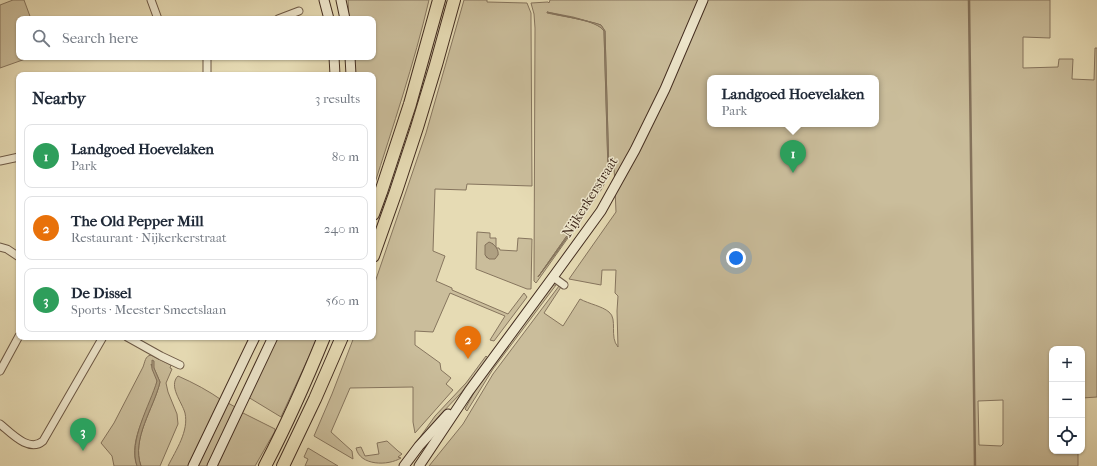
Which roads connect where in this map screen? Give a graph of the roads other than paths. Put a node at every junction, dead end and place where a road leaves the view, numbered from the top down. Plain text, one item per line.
1 (151, 0) edge
2 (324, 0) edge
3 (341, 0) edge
4 (439, 0) edge
5 (454, 0) edge
6 (703, 0) edge
7 (299, 11) dead end
8 (157, 16) edge
9 (286, 16) edge
10 (328, 16) edge
11 (344, 16) edge
12 (207, 60) edge
13 (334, 60) edge
14 (350, 60) edge
15 (207, 72) edge
16 (335, 72) edge
17 (351, 72) edge
18 (16, 158) edge
19 (0, 161) edge
20 (376, 206) edge
21 (0, 247) edge
22 (376, 248) edge
23 (16, 255) edge
24 (553, 278) junction
25 (564, 285) dead end
26 (17, 340) edge
27 (102, 340) edge
28 (132, 340) edge
29 (254, 340) edge
30 (272, 340) edge
31 (323, 340) edge
32 (341, 340) edge
33 (180, 365) dead end
34 (0, 371) edge
35 (469, 391) junction
36 (315, 400) junction
37 (0, 424) edge
38 (193, 466) edge
39 (212, 466) edge
40 (265, 466) edge
41 (283, 466) edge
42 (291, 466) edge
43 (404, 466) edge
44 (419, 466) edge

1 - 8 street
2 - 10 main road
3 - 11 main road
4 - 20 highway
5 - 22 highway
6 - 24 main road, Nijkerkerstraat
7 - 9 street
12 - 15 street
13 - 16 main road
14 - 17 main road
18 - 19 street
21 - 23 street
24 - 25 street
24 - 35 main road, Nijkerkerstraat
26 - 34 street
27 - 37 street
28 - 33 street
29 - 38 main road
30 - 39 main road
31 - 40 highway
32 - 36 highway
35 - 43 main road, Nijkerkerstraat
35 - 44 main road, Nijkerkerstraat
36 - 41 highway
36 - 42 highway

